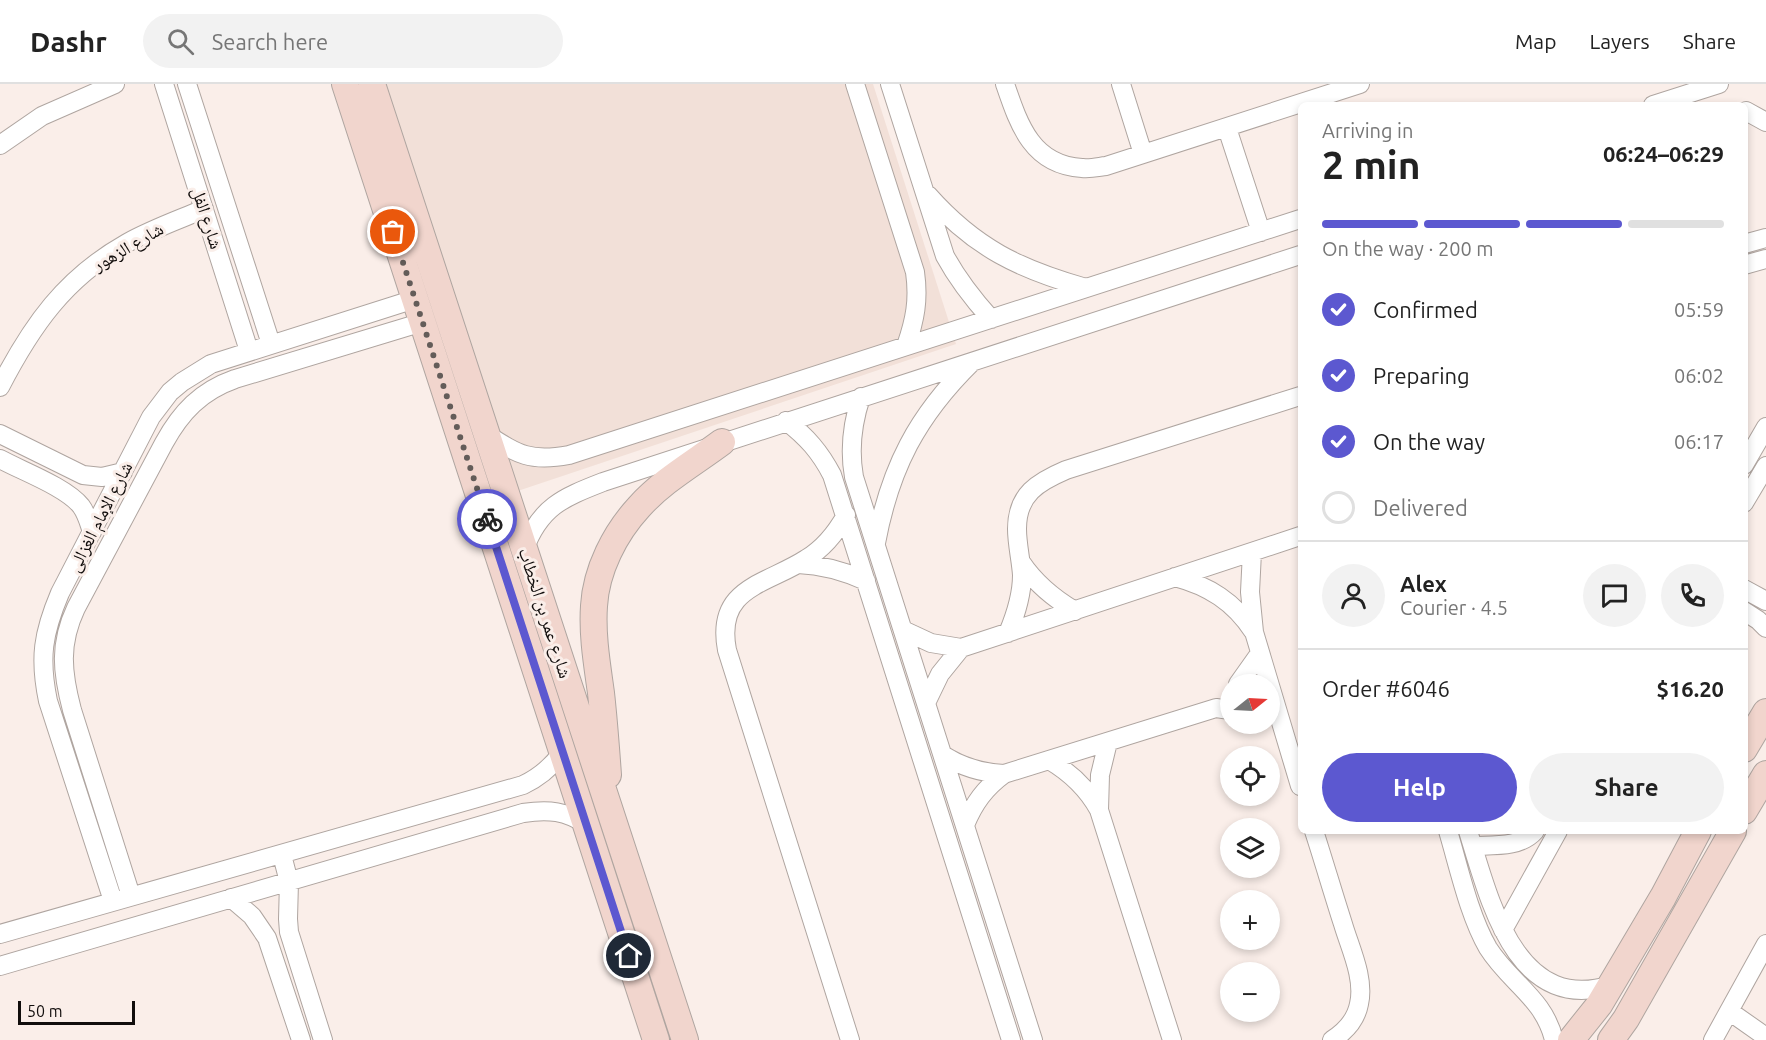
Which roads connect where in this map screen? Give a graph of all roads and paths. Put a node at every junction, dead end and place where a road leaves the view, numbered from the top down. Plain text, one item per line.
1 (115, 84) edge
2 (164, 84) edge
3 (187, 84) edge
4 (345, 84) edge
5 (372, 84) edge
6 (855, 84) edge
7 (890, 84) edge
8 (1005, 84) edge
9 (1121, 84) edge
10 (1719, 84) edge
11 (1351, 86) edge
12 (1304, 102) edge
13 (1662, 102) edge
14 (1298, 104) edge
15 (1766, 105) edge
16 (381, 111) junction
17 (1748, 111) edge
18 (1748, 113) edge
19 (356, 119) junction
20 (1766, 122) edge
21 (1227, 128) junction
22 (0, 145) edge
23 (1143, 154) junction
24 (924, 191) junction
25 (204, 209) junction
26 (1298, 220) edge
27 (1261, 232) junction
28 (1766, 238) edge
29 (1748, 243) edge
30 (1298, 256) edge
31 (1766, 259) edge
32 (1748, 264) edge
33 (1086, 288) junction
34 (419, 311) junction
35 (991, 319) junction
36 (271, 344) junction
37 (906, 346) junction
38 (249, 351) junction
39 (461, 356) junction
40 (975, 360) junction
41 (437, 364) junction
42 (0, 387) edge
43 (861, 397) junction
44 (1298, 397) edge
45 (477, 404) junction
46 (452, 412) junction
47 (786, 422) junction
48 (0, 434) edge
49 (486, 434) junction
50 (1764, 434) edge
51 (722, 442) junction
52 (0, 459) edge
53 (1748, 459) edge
54 (1766, 466) edge
55 (123, 472) junction
56 (1748, 496) edge
57 (846, 515) junction
58 (92, 532) junction
59 (1298, 538) edge
60 (876, 545) junction
61 (525, 550) junction
62 (1252, 552) junction
63 (1021, 562) junction
64 (798, 564) junction
65 (1175, 578) junction
66 (866, 581) junction
67 (1748, 592) edge
68 (1766, 602) edge
69 (1075, 610) junction
70 (1748, 614) edge
71 (1766, 628) edge
72 (903, 630) junction
73 (1254, 632) junction
74 (1008, 633) junction
75 (961, 648) junction
76 (1260, 653) junction
77 (1245, 674) edge
78 (1265, 674) edge
79 (926, 703) junction
80 (1220, 710) edge
81 (1766, 712) edge
82 (1280, 734) edge
83 (1108, 742) junction
84 (1748, 742) edge
85 (563, 751) junction
86 (943, 755) junction
87 (1049, 760) junction
88 (1004, 774) junction
89 (1766, 774) edge
90 (1298, 781) edge
91 (1748, 804) edge
92 (609, 808) junction
93 (1099, 810) junction
94 (587, 825) junction
95 (964, 825) junction
96 (1315, 834) edge
97 (1449, 834) edge
98 (1531, 834) edge
99 (1556, 834) edge
100 (1696, 834) edge
101 (1731, 834) edge
102 (1471, 838) edge
103 (282, 855) junction
104 (289, 882) junction
105 (131, 896) junction
106 (1663, 897) junction
107 (231, 898) junction
108 (113, 901) junction
109 (1687, 910) junction
110 (996, 924) junction
111 (976, 930) junction
112 (1503, 930) junction
113 (0, 934) edge
114 (1766, 944) edge
115 (660, 964) junction
116 (0, 966) edge
117 (634, 973) junction
118 (1611, 985) junction
119 (1729, 1011) junction
120 (1766, 1037) edge
121 (301, 1040) edge
122 (323, 1040) edge
123 (656, 1040) edge
124 (685, 1040) edge
125 (850, 1040) edge
126 (1011, 1040) edge
127 (1033, 1040) edge
128 (1172, 1040) edge
129 (1332, 1040) edge
130 (1554, 1040) edge
131 (1571, 1040) edge
132 (1611, 1040) edge
133 (1713, 1040) edge

1 - 22 street
2 - 25 street, شارع الفل
3 - 36 street, شارع الفل
4 - 19 street, شارع عمر بن الخطاب
5 - 16 street, شارع عمر بن الخطاب
6 - 37 street
7 - 24 street
8 - 23 street
9 - 23 street
10 - 13 street
11 - 12 street
14 - 21 street
15 - 17 street
16 - 19 street
16 - 39 street, شارع عمر بن الخطاب
18 - 20 street
19 - 34 street, شارع عمر بن الخطاب
21 - 23 street
21 - 27 street
24 - 33 street
24 - 35 street
25 - 38 street, شارع الفل
25 - 42 street, شارع الزهور
26 - 27 street
27 - 33 street
28 - 29 street
30 - 40 street
31 - 32 street
33 - 35 street
34 - 36 street, شارع الإمام الغزالى
34 - 41 street, شارع عمر بن الخطاب
34 - 105 street, شارع الإمام الغزالى
35 - 37 street
36 - 38 street, شارع الإمام الغزالى
37 - 49 street
38 - 55 street, شارع الإمام الغزالى
39 - 41 street
39 - 45 street, شارع عمر بن الخطاب
40 - 43 street
40 - 60 street
41 - 46 street, شارع عمر بن الخطاب
43 - 47 street
43 - 60 street
44 - 63 street
45 - 46 street
45 - 49 street, شارع عمر بن الخطاب
46 - 85 street, شارع عمر بن الخطاب
47 - 51 street
47 - 57 street
48 - 55 street
49 - 61 street, شارع عمر بن الخطاب
50 - 53 street
51 - 61 street
51 - 92 street
52 - 58 street
54 - 56 street
55 - 58 street, شارع الإمام الغزالى
57 - 64 street
57 - 66 street
58 - 108 street, شارع الإمام الغزالى
59 - 62 street
60 - 72 street
61 - 92 street, شارع عمر بن الخطاب
62 - 65 street
62 - 73 street
63 - 69 street
63 - 74 street
64 - 66 street
64 - 125 street
65 - 69 street
65 - 73 street
66 - 111 street
67 - 68 street
69 - 74 street
70 - 71 street
72 - 75 street
72 - 79 street
73 - 76 street
74 - 75 street
75 - 79 street
76 - 77 street
76 - 78 street
79 - 86 street
80 - 83 street
81 - 84 street
82 - 90 street
83 - 87 street
83 - 93 street
85 - 94 street, شارع عمر بن الخطاب
85 - 103 street
86 - 88 street
86 - 95 street
87 - 88 street
87 - 93 street
88 - 95 street
89 - 91 street
92 - 115 street, شارع عمر بن الخطاب
93 - 128 street
94 - 104 street
94 - 117 street, شارع عمر بن الخطاب
95 - 110 street
96 - 129 street
97 - 130 street
98 - 102 street
99 - 112 street
100 - 106 street
101 - 109 street
102 - 112 street
103 - 104 street
103 - 105 street
104 - 107 street
104 - 122 street
105 - 108 street
106 - 109 street
106 - 118 street
107 - 116 street
107 - 121 street
108 - 113 street
109 - 132 street
110 - 111 street
110 - 127 street
111 - 126 street
112 - 118 street
114 - 119 street
115 - 117 street
115 - 124 street, شارع عمر بن الخطاب
117 - 123 street, شارع عمر بن الخطاب
118 - 131 street
119 - 120 street
119 - 133 street

